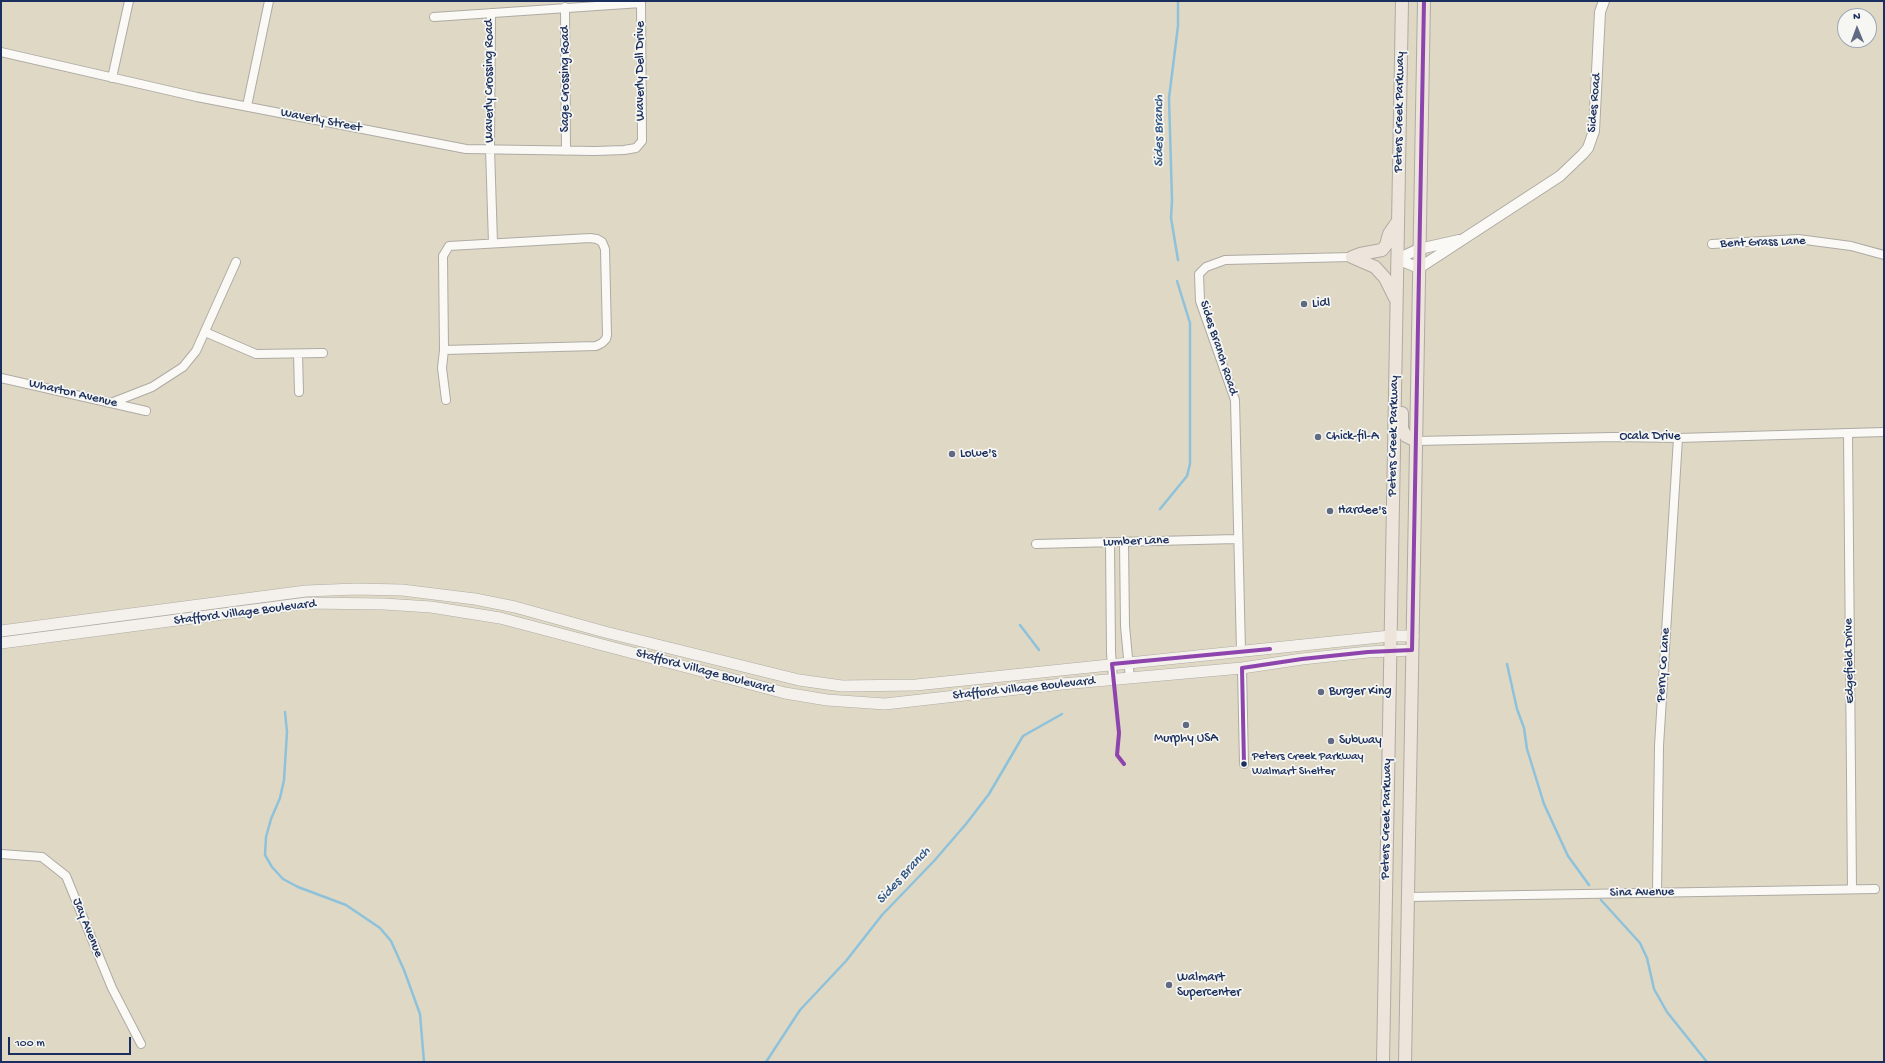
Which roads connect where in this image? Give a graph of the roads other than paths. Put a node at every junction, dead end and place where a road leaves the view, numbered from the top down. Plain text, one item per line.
1 (129, 1) edge
2 (269, 1) edge
3 (1402, 1) edge
4 (1424, 1) edge
5 (1604, 1) edge
6 (641, 2) edge
7 (565, 7) junction
8 (491, 13) junction
9 (434, 17) dead end
10 (1, 52) edge
11 (112, 78) junction
12 (247, 106) junction
13 (642, 141) joint
14 (490, 149) junction
15 (566, 151) junction
16 (1398, 222) junction
17 (1465, 239) junction
18 (493, 243) junction
19 (1712, 244) dead end
20 (1419, 250) junction
21 (1884, 255) edge
22 (1352, 257) junction
23 (1397, 259) junction
24 (236, 262) dead end
25 (1419, 268) junction
26 (1396, 302) junction
27 (205, 332) junction
28 (1396, 343) junction
29 (444, 350) junction
30 (323, 353) dead end
31 (298, 354) junction
32 (1, 378) edge
33 (299, 392) dead end
34 (446, 400) dead end
35 (111, 403) junction
36 (146, 411) dead end
37 (1884, 432) edge
38 (1848, 433) junction
39 (1678, 438) junction
40 (1416, 441) junction
41 (1237, 539) junction
42 (1124, 542) junction
43 (1110, 543) junction
44 (1036, 544) dead end
45 (1125, 602) junction
46 (1111, 603) junction
47 (1, 631) edge
48 (1390, 636) junction
49 (1412, 636) junction
50 (1, 643) edge
51 (1412, 650) junction
52 (1241, 651) junction
53 (1390, 651) junction
54 (1129, 662) junction
55 (1112, 664) junction
56 (1242, 668) junction
57 (1130, 679) junction
58 (1113, 680) junction
59 (1244, 764) dead end
60 (1, 854) edge
61 (1852, 889) junction
62 (1875, 889) dead end
63 (1657, 892) junction
64 (1408, 897) junction
65 (141, 1044) dead end
66 (1382, 1062) edge
67 (1405, 1062) edge

1 - 11 street
2 - 12 street
3 - 16 main road, Peters Creek Parkway
4 - 20 main road, Peters Creek Parkway
5 - 17 street, Sides Road
6 - 7 street
6 - 13 street, Waverly Dell Drive
7 - 8 street
7 - 15 street, Sage Crossing Road
8 - 9 street
8 - 14 street, Waverly Crossing Road
10 - 11 street, Waverly Street
11 - 12 street, Waverly Street
12 - 14 street, Waverly Street
13 - 15 street, Waverly Street
14 - 15 street, Waverly Street
14 - 18 street, Waverly Crossing Road
16 - 22 main road
16 - 23 main road, Peters Creek Parkway
17 - 20 street, Sides Road
17 - 25 street, Sides Road
18 - 29 street
18 - 29 street
19 - 21 street, Bent Grass Lane
20 - 23 street, Sides Road
20 - 25 main road, Peters Creek Parkway
22 - 26 main road
22 - 41 street, Sides Branch Road
23 - 25 street
23 - 26 main road, Peters Creek Parkway
24 - 27 street
25 - 40 main road, Peters Creek Parkway
26 - 28 main road, Peters Creek Parkway
27 - 31 street
27 - 35 street
28 - 40 main road
28 - 48 main road, Peters Creek Parkway
29 - 34 street
30 - 31 street
31 - 33 street
32 - 35 street, Wharton Avenue
35 - 36 street, Wharton Avenue
37 - 38 street, Ocala Drive
38 - 39 street, Ocala Drive
38 - 61 street, Edgefield Drive
39 - 40 street, Ocala Drive
39 - 63 street, Perry Co Lane
40 - 49 main road, Peters Creek Parkway
41 - 42 street, Lumber Lane
41 - 52 street, Sides Branch Road
42 - 43 street, Lumber Lane
42 - 45 street
43 - 44 street, Lumber Lane
43 - 46 street
45 - 46 street
45 - 54 street
46 - 55 street
47 - 55 main road, Stafford Village Boulevard
48 - 49 main road, Stafford Village Boulevard
48 - 52 main road, Stafford Village Boulevard
48 - 53 main road, Peters Creek Parkway
49 - 51 main road, Peters Creek Parkway
50 - 58 main road, Stafford Village Boulevard
51 - 53 main road, Stafford Village Boulevard
51 - 64 main road, Peters Creek Parkway
52 - 54 main road, Stafford Village Boulevard
53 - 56 main road, Stafford Village Boulevard
53 - 66 main road, Peters Creek Parkway
54 - 55 main road, Stafford Village Boulevard
54 - 57 street
55 - 58 street
56 - 57 main road, Stafford Village Boulevard
56 - 59 street
57 - 58 main road, Stafford Village Boulevard
60 - 65 street, Jay Avenue
61 - 62 street, Sina Avenue
61 - 63 street, Sina Avenue
63 - 64 street, Sina Avenue
64 - 67 main road, Peters Creek Parkway

